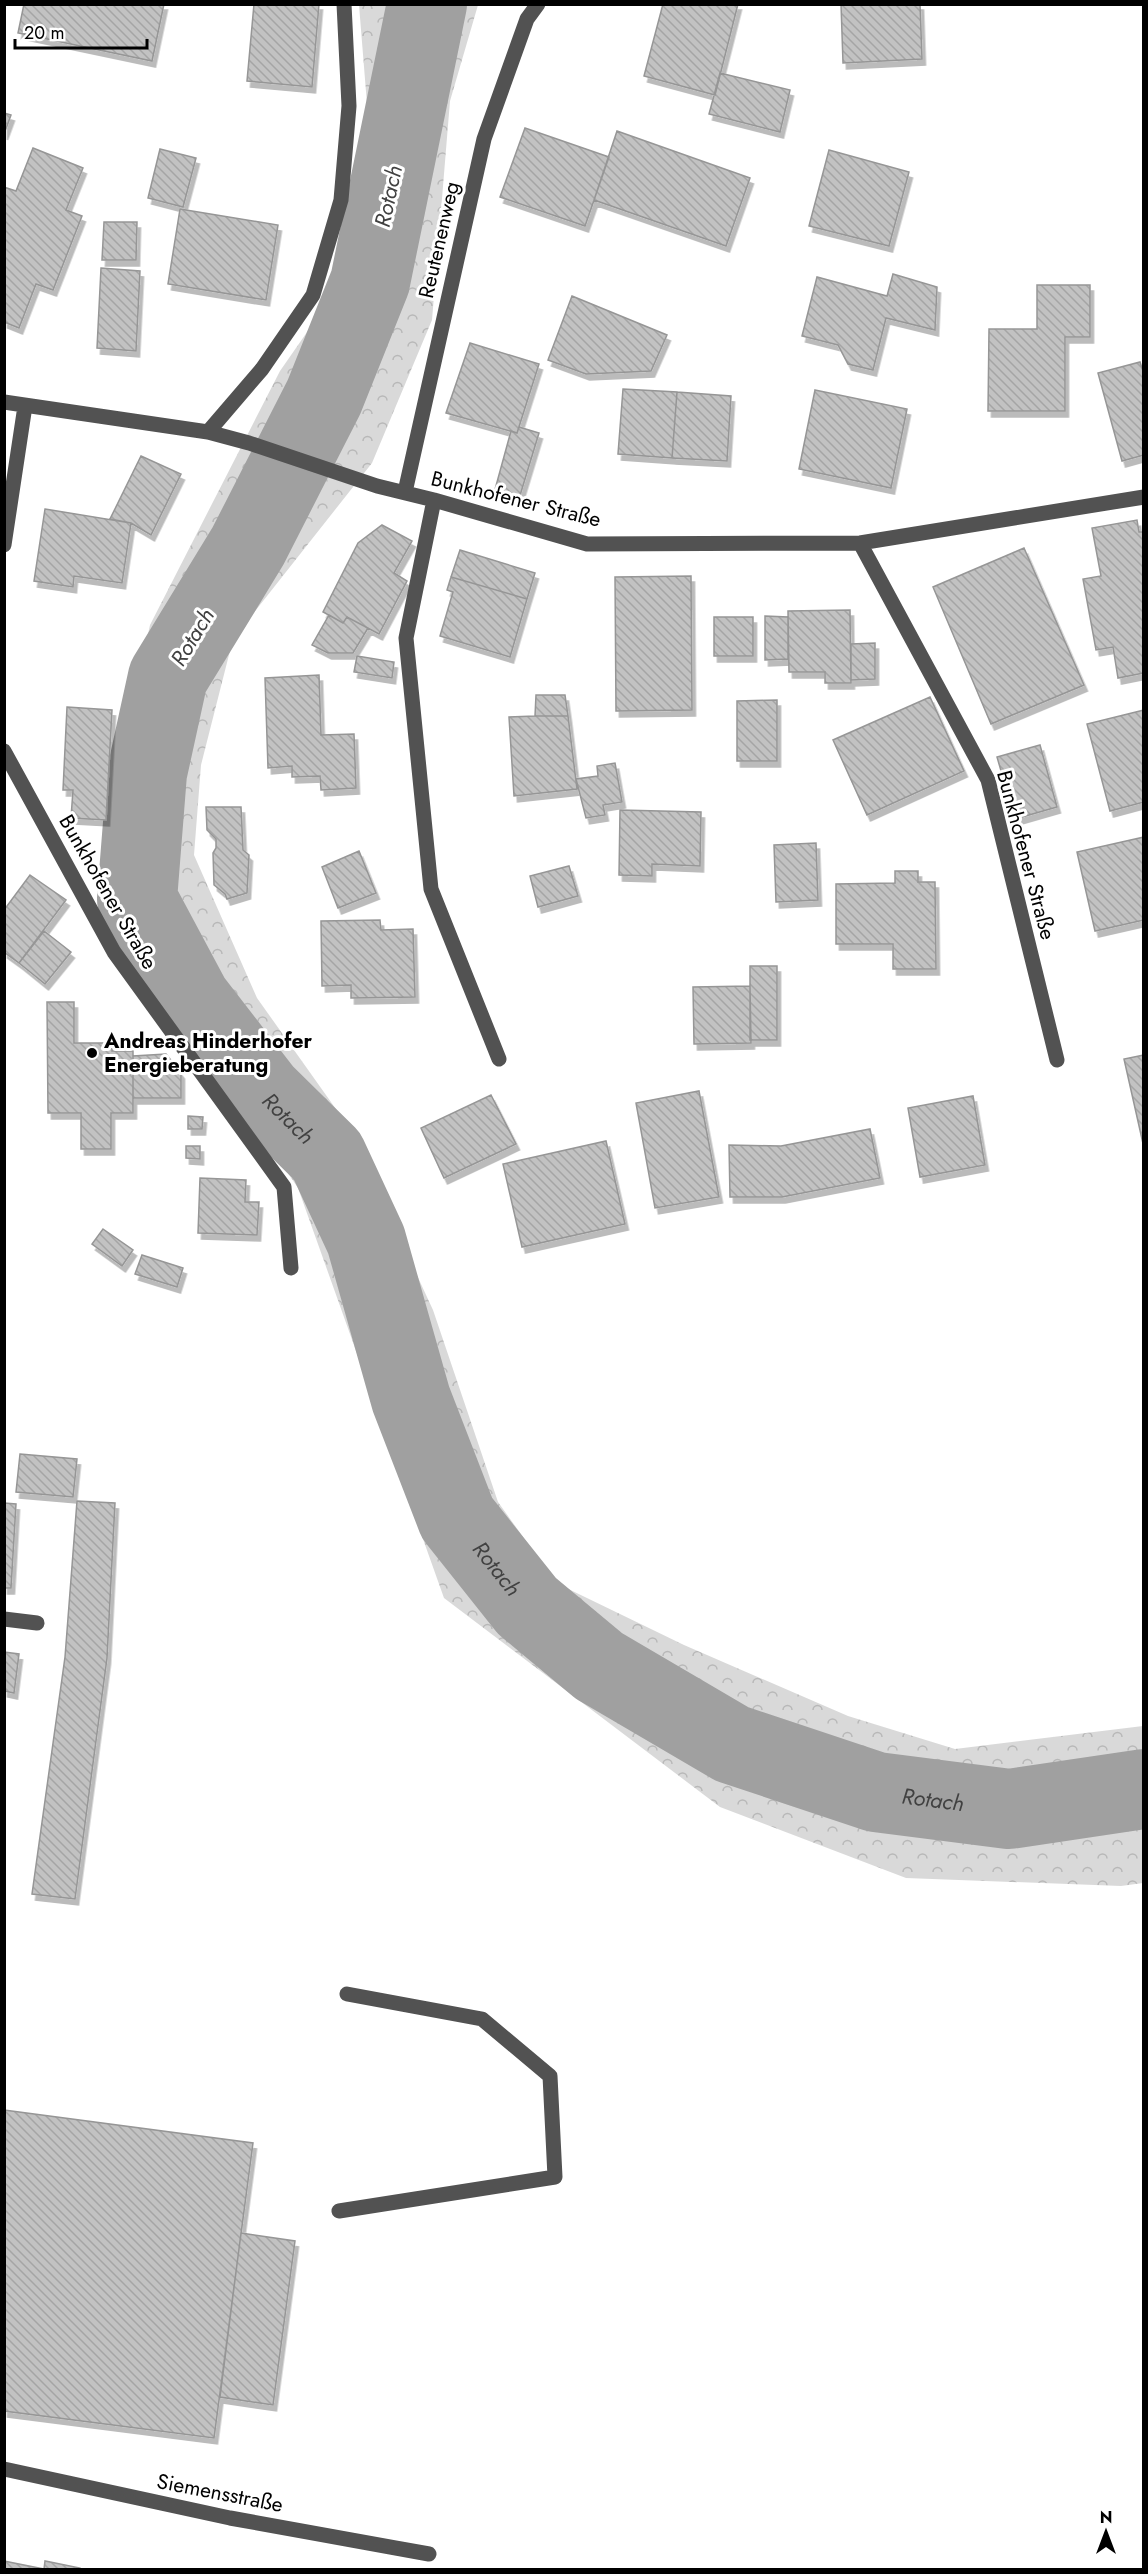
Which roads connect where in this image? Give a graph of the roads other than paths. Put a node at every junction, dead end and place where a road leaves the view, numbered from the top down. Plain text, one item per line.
1 (344, 4) edge
2 (538, 4) edge
3 (4, 402) edge
4 (25, 405) junction
5 (208, 432) junction
6 (405, 492) junction
7 (1143, 497) edge
8 (435, 500) junction
9 (860, 543) junction
10 (4, 545) edge
11 (4, 751) edge
12 (499, 1059) dead end
13 (1057, 1060) dead end
14 (291, 1268) dead end
15 (4, 1619) edge
16 (37, 1623) dead end
17 (347, 1994) dead end
18 (339, 2211) dead end
19 (4, 2469) edge
20 (429, 2554) dead end

1 - 5 street
2 - 6 street, Reutenenweg
3 - 4 street, Bunkhofener Straße
4 - 5 street, Bunkhofener Straße
4 - 10 street
5 - 6 street, Bunkhofener Straße
6 - 8 street, Bunkhofener Straße
7 - 9 street, Bunkhofener Straße
8 - 9 street, Bunkhofener Straße
8 - 12 street
9 - 13 street, Bunkhofener Straße
11 - 14 street, Bunkhofener Straße
15 - 16 street
17 - 18 street
19 - 20 street, Siemensstraße

